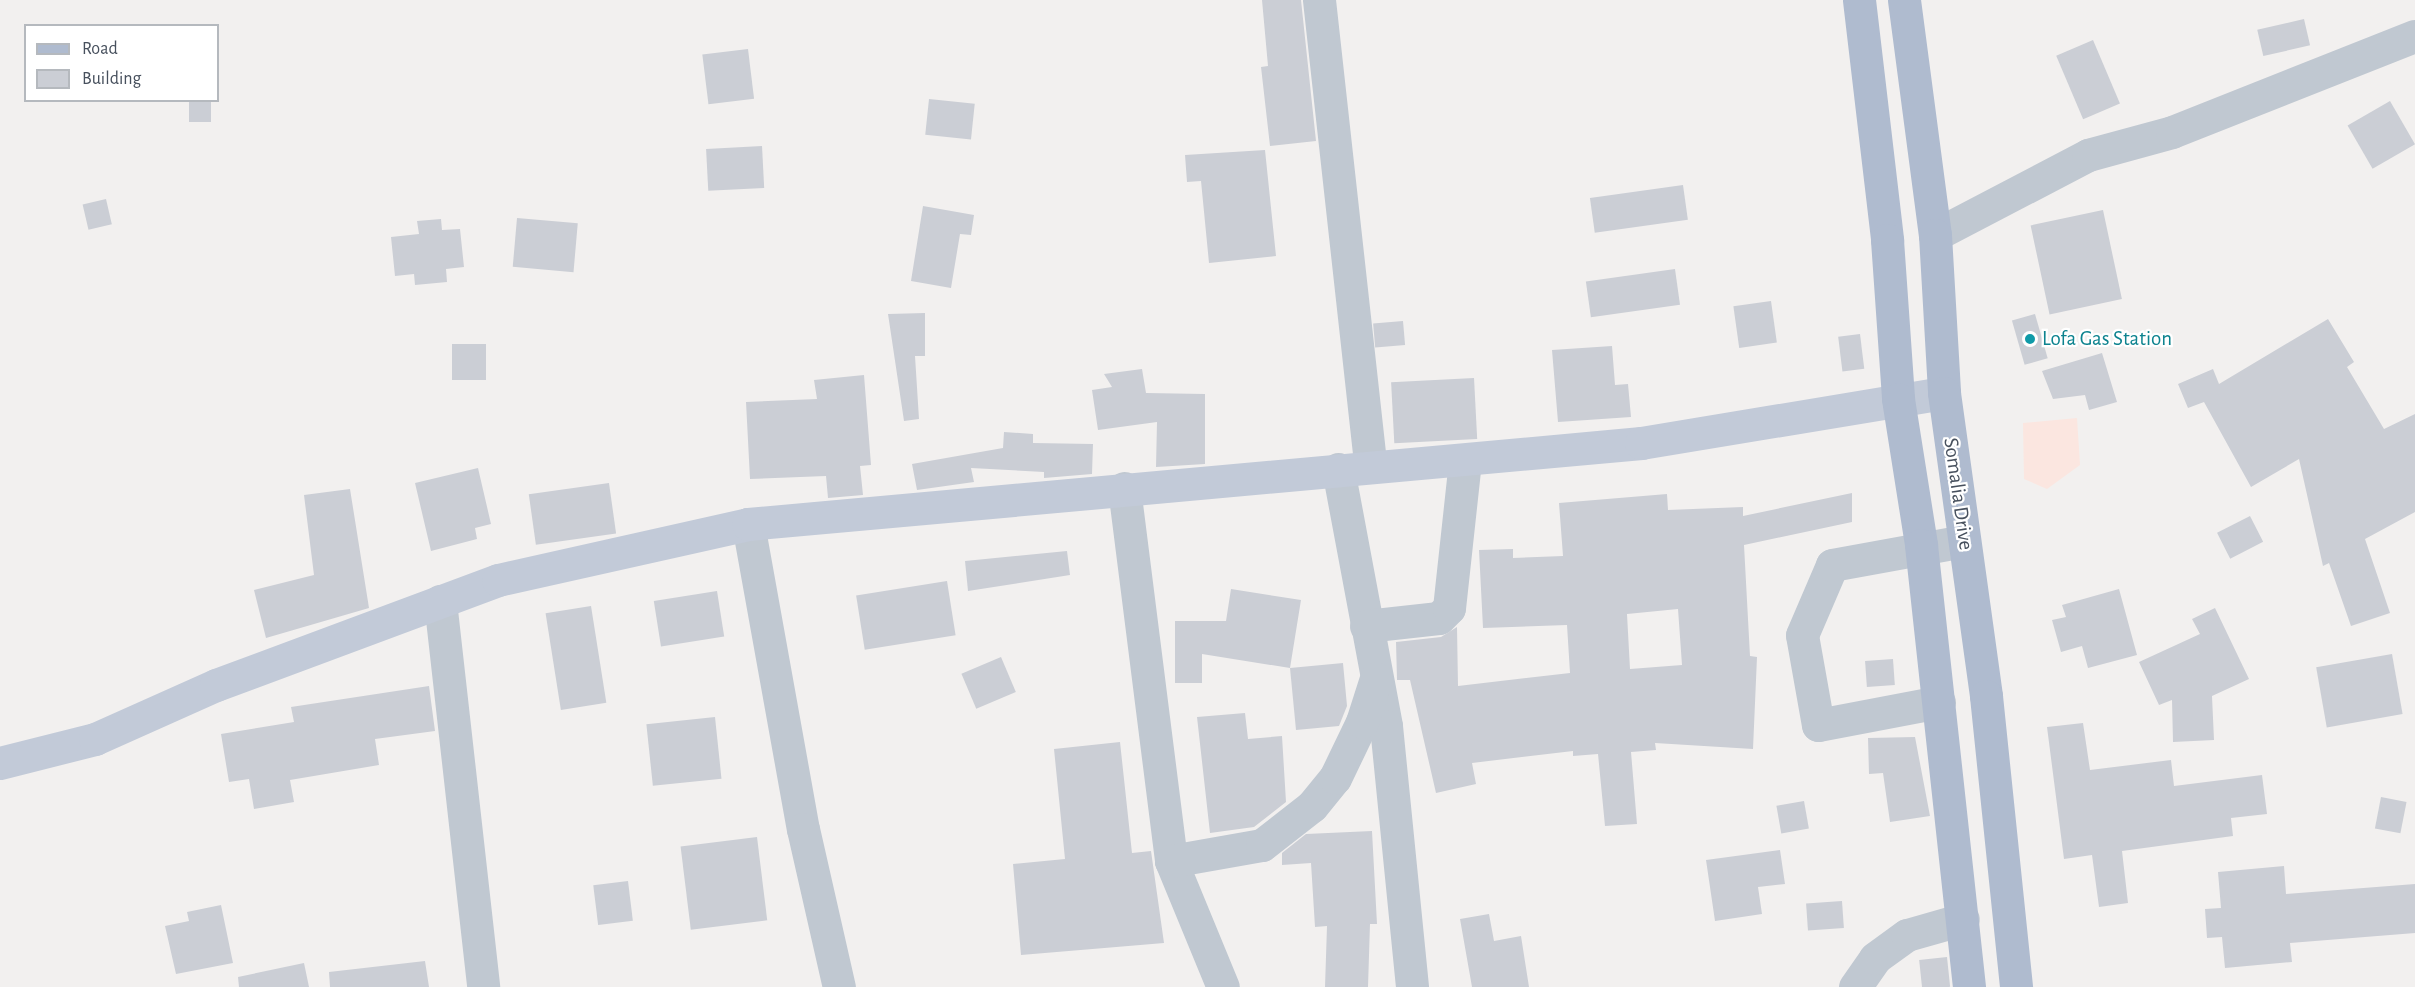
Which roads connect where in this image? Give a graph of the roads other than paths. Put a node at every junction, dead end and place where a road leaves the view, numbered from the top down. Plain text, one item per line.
1 (1319, 0) edge
2 (1859, 0) edge
3 (1904, 0) edge
4 (2415, 36) edge
5 (1935, 235) junction
6 (1944, 393) junction
7 (1898, 399) junction
8 (1465, 461) junction
9 (1354, 467) junction
10 (1124, 489) junction
11 (748, 524) junction
12 (1964, 541) junction
13 (1921, 545) junction
14 (440, 601) junction
15 (1366, 626) junction
16 (1378, 671) junction
17 (1939, 702) junction
18 (0, 764) edge
19 (1171, 861) junction
20 (1963, 919) junction
21 (483, 987) edge
22 (839, 987) edge
23 (1223, 987) edge
24 (1412, 987) edge
25 (1855, 987) edge
26 (1969, 987) edge
27 (2016, 987) edge

1 - 9 street
2 - 7 main road, Somalia Drive
3 - 5 main road, Somalia Drive
4 - 5 street
5 - 6 main road, Somalia Drive
6 - 7 street
6 - 12 main road, Somalia Drive
7 - 8 street
7 - 13 main road, Somalia Drive
8 - 9 street
8 - 15 street
9 - 10 street
9 - 15 street
10 - 11 street
10 - 19 street
11 - 14 street
11 - 22 street
12 - 13 street
12 - 27 main road, Somalia Drive
13 - 17 main road, Somalia Drive
13 - 17 street
14 - 18 street
14 - 21 street
15 - 16 street
16 - 19 street
16 - 24 street
17 - 20 main road, Somalia Drive
19 - 23 street
20 - 25 street
20 - 26 main road, Somalia Drive

